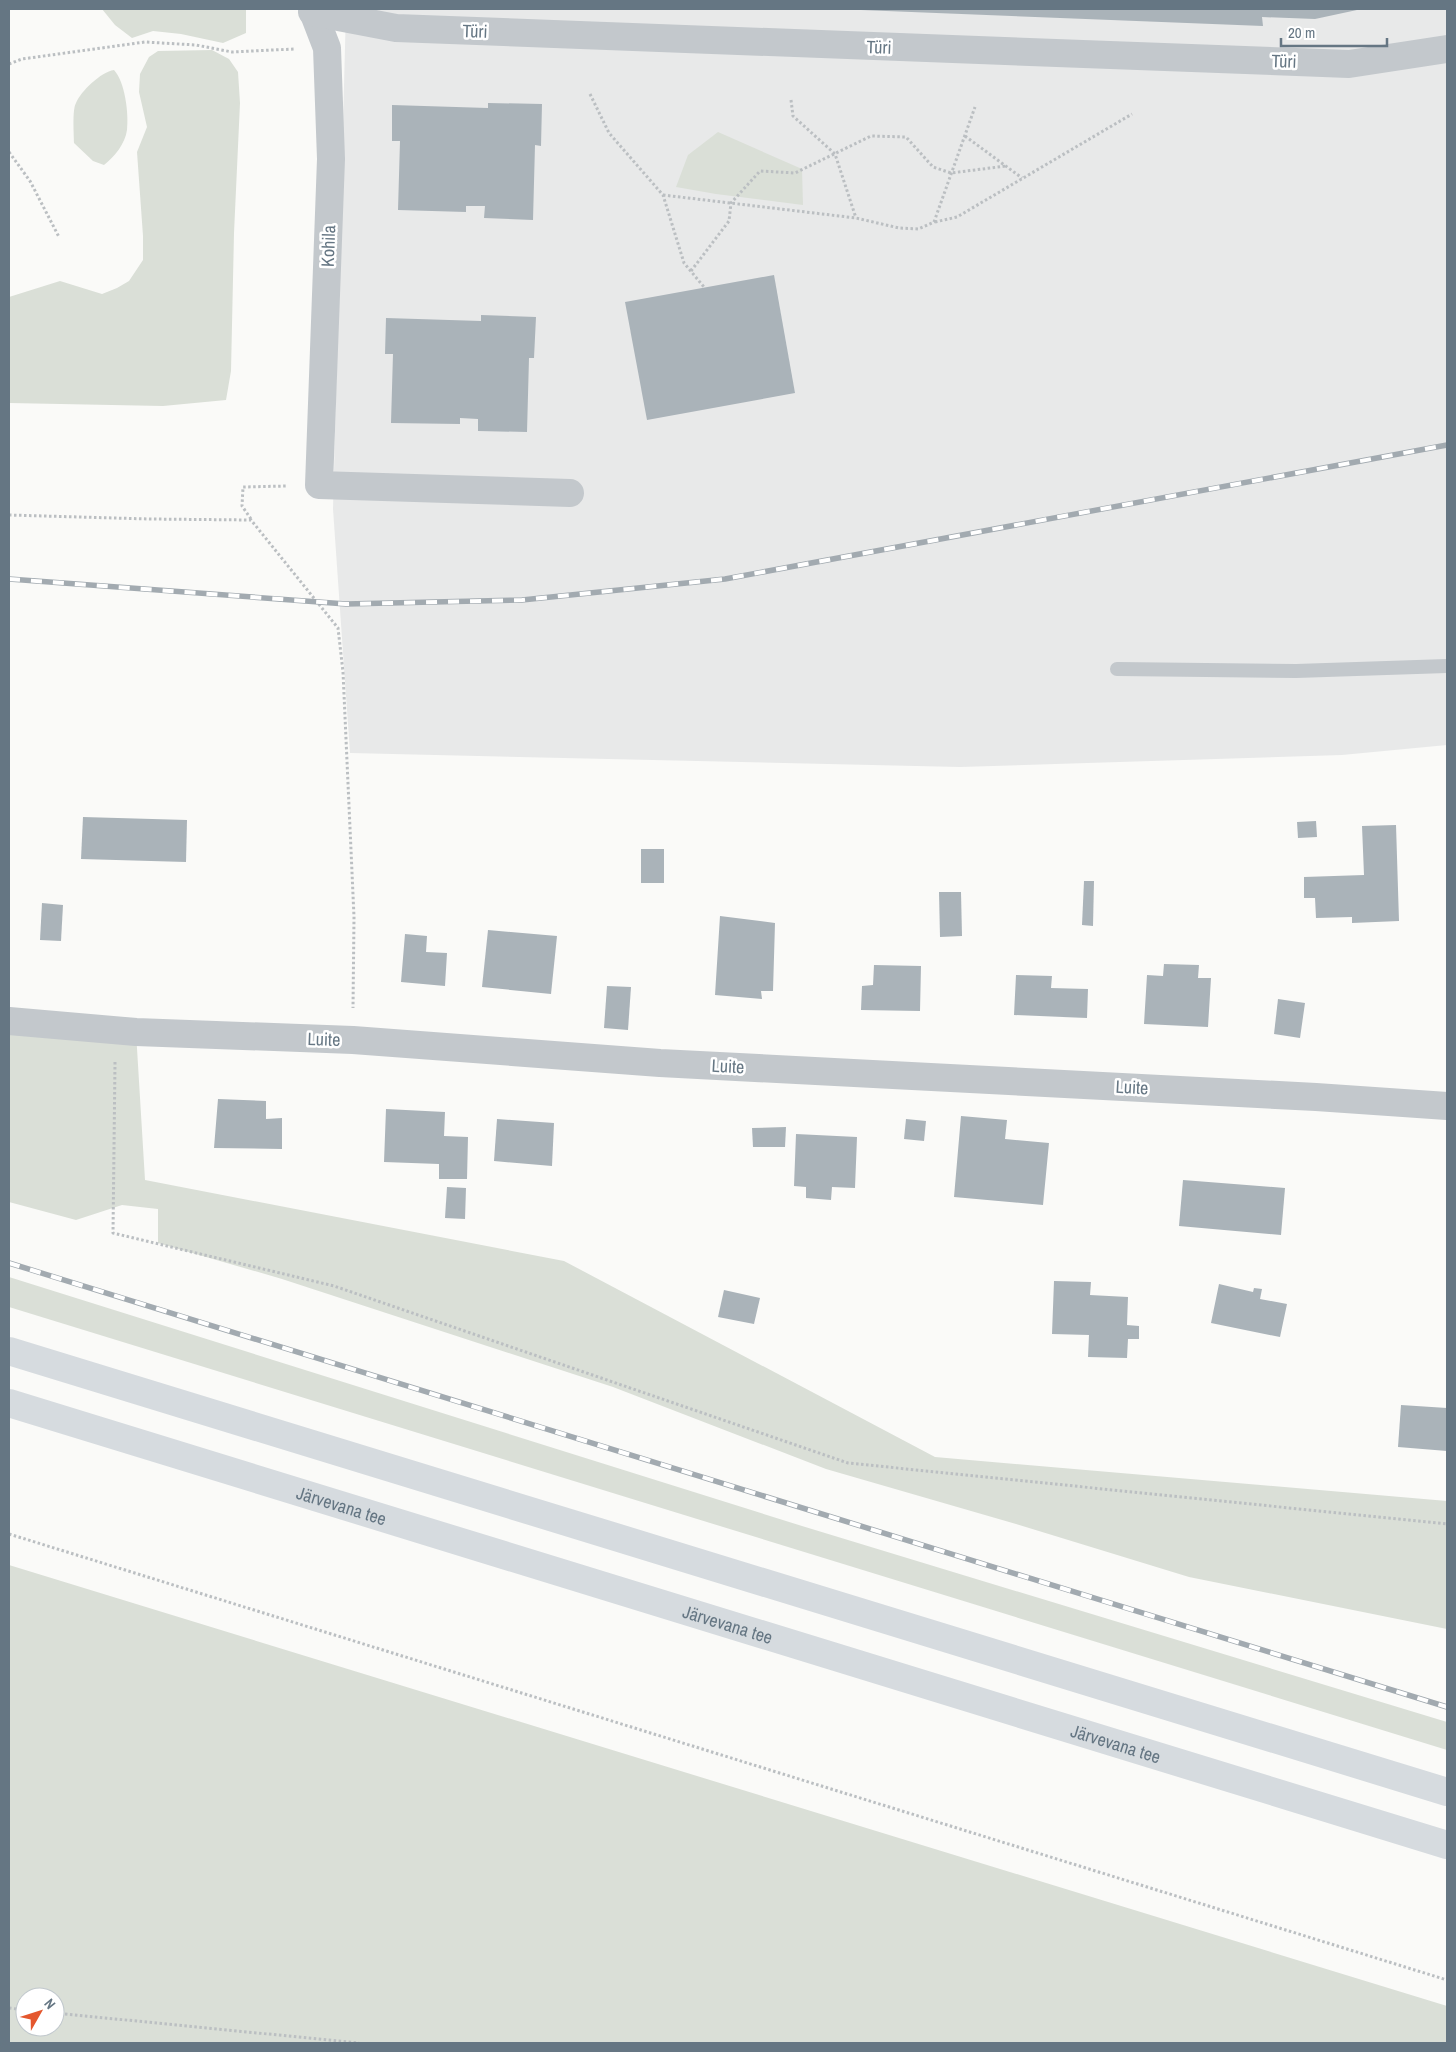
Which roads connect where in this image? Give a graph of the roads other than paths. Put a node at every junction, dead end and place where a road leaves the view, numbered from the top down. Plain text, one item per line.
1 (312, 10) edge
2 (1447, 49) edge
3 (570, 493) dead end
4 (1447, 666) edge
5 (1117, 669) dead end
6 (9, 1021) edge
7 (1447, 1106) edge
8 (9, 1351) edge
9 (9, 1403) edge
10 (1447, 1792) edge
11 (1447, 1845) edge

1 - 2 street, Türi
1 - 3 street, Kohila
4 - 5 lane
6 - 7 street, Luite
8 - 10 highway
9 - 11 highway, Järvevana tee

